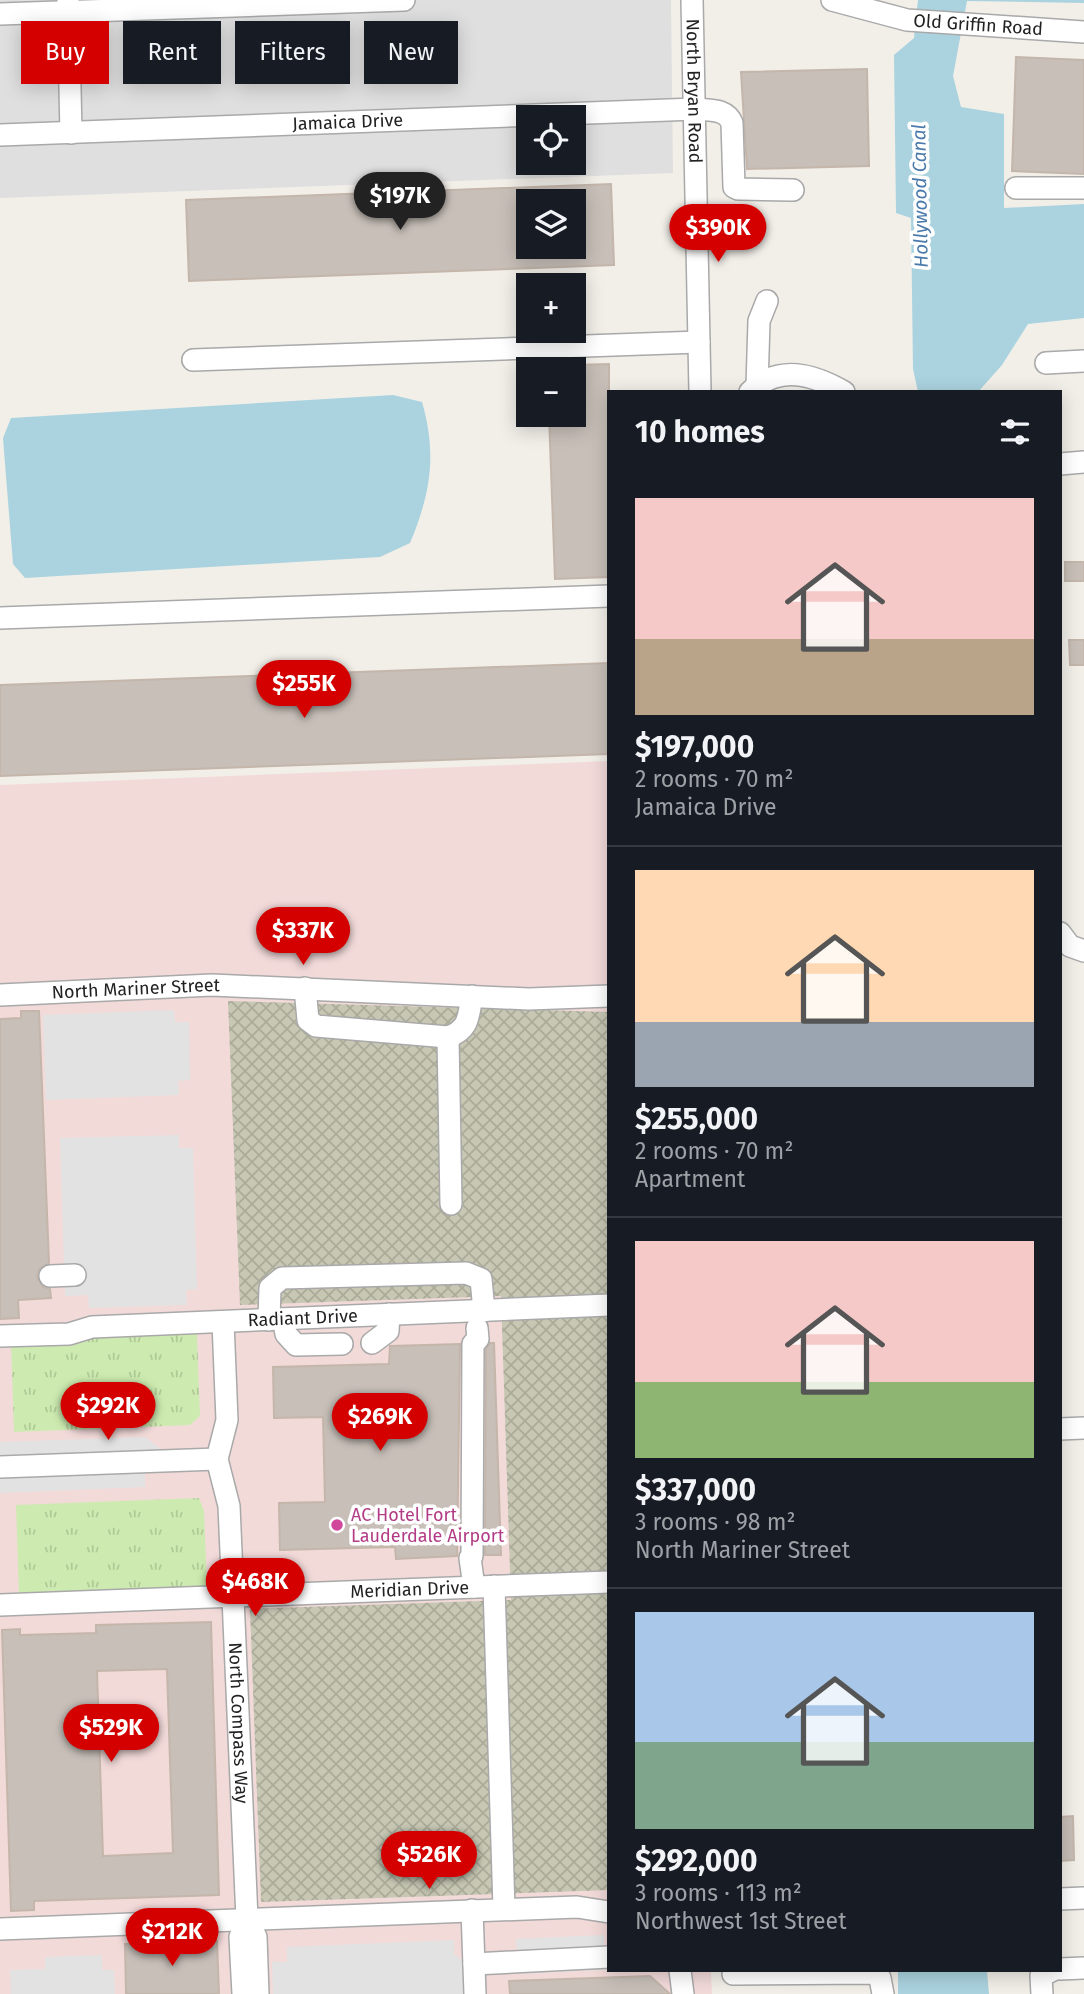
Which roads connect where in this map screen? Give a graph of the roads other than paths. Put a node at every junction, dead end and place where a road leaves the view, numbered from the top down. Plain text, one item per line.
1 (404, 0) edge
2 (692, 0) edge
3 (832, 0) edge
4 (68, 6) edge
5 (0, 14) edge
6 (1084, 32) edge
7 (695, 109) junction
8 (71, 132) junction
9 (0, 135) edge
10 (1016, 188) dead end
11 (1084, 188) edge
12 (793, 190) dead end
13 (767, 301) dead end
14 (699, 342) junction
15 (193, 360) dead end
16 (1084, 361) edge
17 (1046, 363) dead end
18 (754, 389) edge
19 (699, 390) edge
20 (839, 390) edge
21 (1084, 462) edge
22 (1062, 464) edge
23 (607, 596) edge
24 (0, 618) edge
25 (1062, 936) edge
26 (1084, 951) edge
27 (305, 988) junction
28 (0, 995) edge
29 (472, 996) junction
30 (607, 996) edge
31 (448, 1037) junction
32 (451, 1204) dead end
33 (75, 1275) dead end
34 (50, 1276) dead end
35 (607, 1306) edge
36 (389, 1314) junction
37 (276, 1320) junction
38 (223, 1322) junction
39 (476, 1324) junction
40 (0, 1336) edge
41 (372, 1343) dead end
42 (342, 1344) dead end
43 (1084, 1428) edge
44 (1062, 1429) edge
45 (217, 1459) junction
46 (0, 1467) edge
47 (479, 1576) junction
48 (607, 1581) edge
49 (233, 1597) junction
50 (0, 1605) edge
51 (1084, 1898) edge
52 (1062, 1899) edge
53 (504, 1909) junction
54 (472, 1910) junction
55 (607, 1912) edge
56 (247, 1919) junction
57 (0, 1928) edge
58 (607, 1957) edge
59 (474, 1964) junction
60 (1084, 1968) edge
61 (1062, 1969) edge
62 (680, 1972) edge
63 (1049, 1972) edge
64 (733, 1980) edge
65 (243, 1994) edge
66 (258, 1994) edge
67 (475, 1994) edge
68 (683, 1994) edge
69 (883, 1994) edge
70 (1042, 1994) edge

1 - 4 street
2 - 7 street, North Bryan Road
3 - 6 street, Old Griffin Road
4 - 5 street
4 - 8 street
7 - 8 street, Jamaica Drive
7 - 12 street, Jamaica Drive
7 - 14 street, North Bryan Road
8 - 9 street, Jamaica Drive
10 - 11 street
13 - 18 street
14 - 15 street
14 - 19 street, North Bryan Road
16 - 17 street
18 - 20 street
21 - 22 street
23 - 24 street
25 - 26 street
27 - 28 street, North Mariner Street
27 - 29 street, North Mariner Street
27 - 31 street
29 - 30 street, North Mariner Street
29 - 31 street
31 - 32 street
33 - 34 street
35 - 39 street, Radiant Drive
36 - 37 street, Radiant Drive
36 - 39 street, Radiant Drive
36 - 41 street
37 - 38 street, Radiant Drive
37 - 39 street
37 - 42 street
38 - 40 street, Radiant Drive
38 - 45 street
39 - 47 street
43 - 44 street
45 - 46 street
45 - 49 street, North Compass Way
47 - 48 street, Meridian Drive
47 - 49 street, Meridian Drive
47 - 53 street
49 - 50 street, Meridian Drive
49 - 56 street, North Compass Way
51 - 52 street
53 - 54 street
53 - 55 street
54 - 56 street
54 - 59 street
56 - 57 street
56 - 65 street
56 - 66 street
58 - 59 street
59 - 67 street
60 - 61 street
62 - 68 street
63 - 70 street
64 - 69 street

